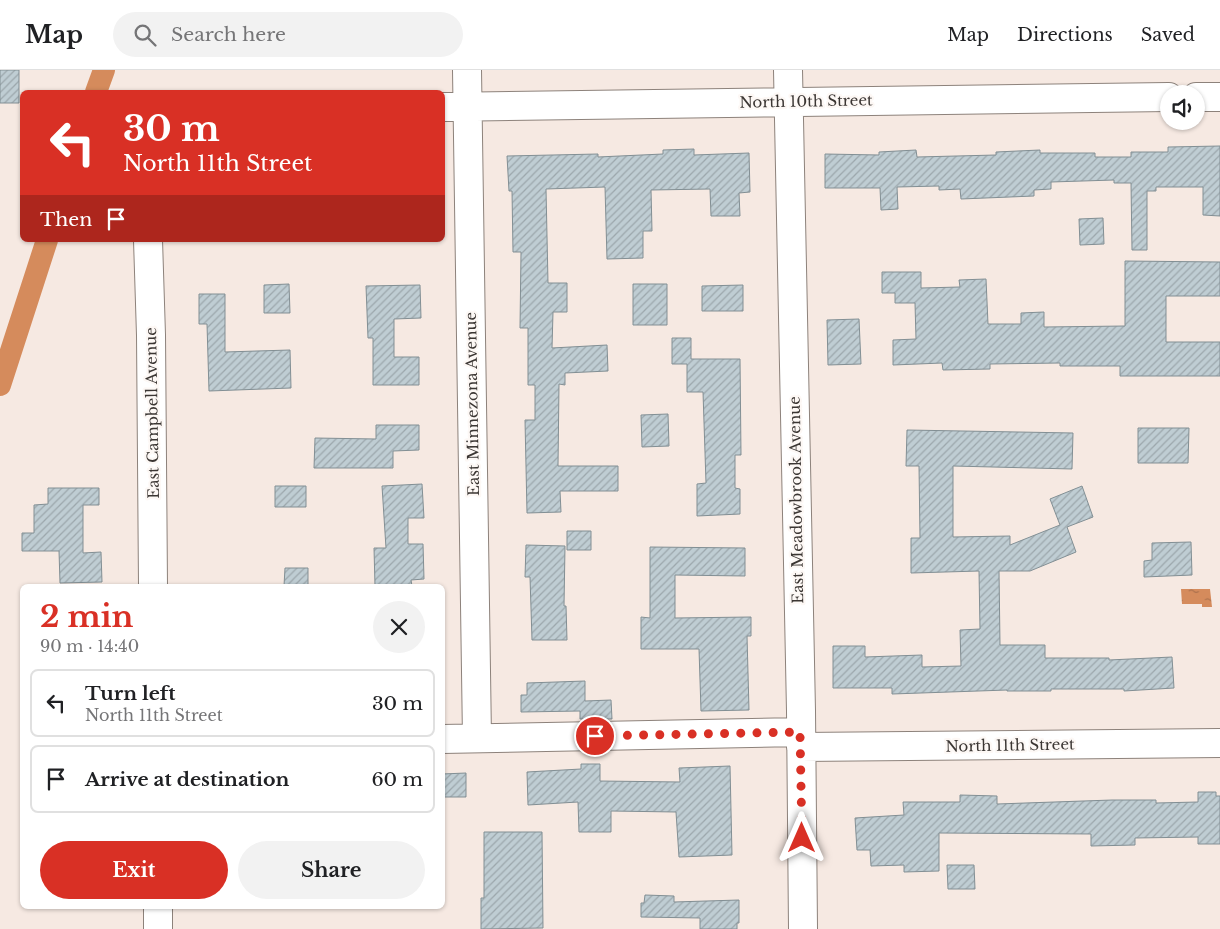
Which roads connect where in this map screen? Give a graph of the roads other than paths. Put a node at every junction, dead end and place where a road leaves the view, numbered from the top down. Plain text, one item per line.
1 (467, 70) edge
2 (788, 70) edge
3 (1220, 96) edge
4 (1160, 97) edge
5 (1205, 97) edge
6 (789, 101) junction
7 (455, 106) edge
8 (148, 242) edge
9 (154, 584) edge
10 (445, 738) edge
11 (477, 738) junction
12 (800, 739) junction
13 (1220, 743) edge
14 (158, 909) edge
15 (158, 929) edge
16 (803, 929) edge

1 - 7 street, East Minnezona Avenue
2 - 6 street, East Meadowbrook Avenue
3 - 5 street
4 - 6 street, North 10th Street
6 - 7 street, North 10th Street
6 - 12 street, East Meadowbrook Avenue
7 - 11 street, East Minnezona Avenue
8 - 9 street, East Campbell Avenue
10 - 11 street, North 11th Street
11 - 12 street, North 11th Street
12 - 13 street, North 11th Street
12 - 16 street, East Meadowbrook Avenue
14 - 15 street

